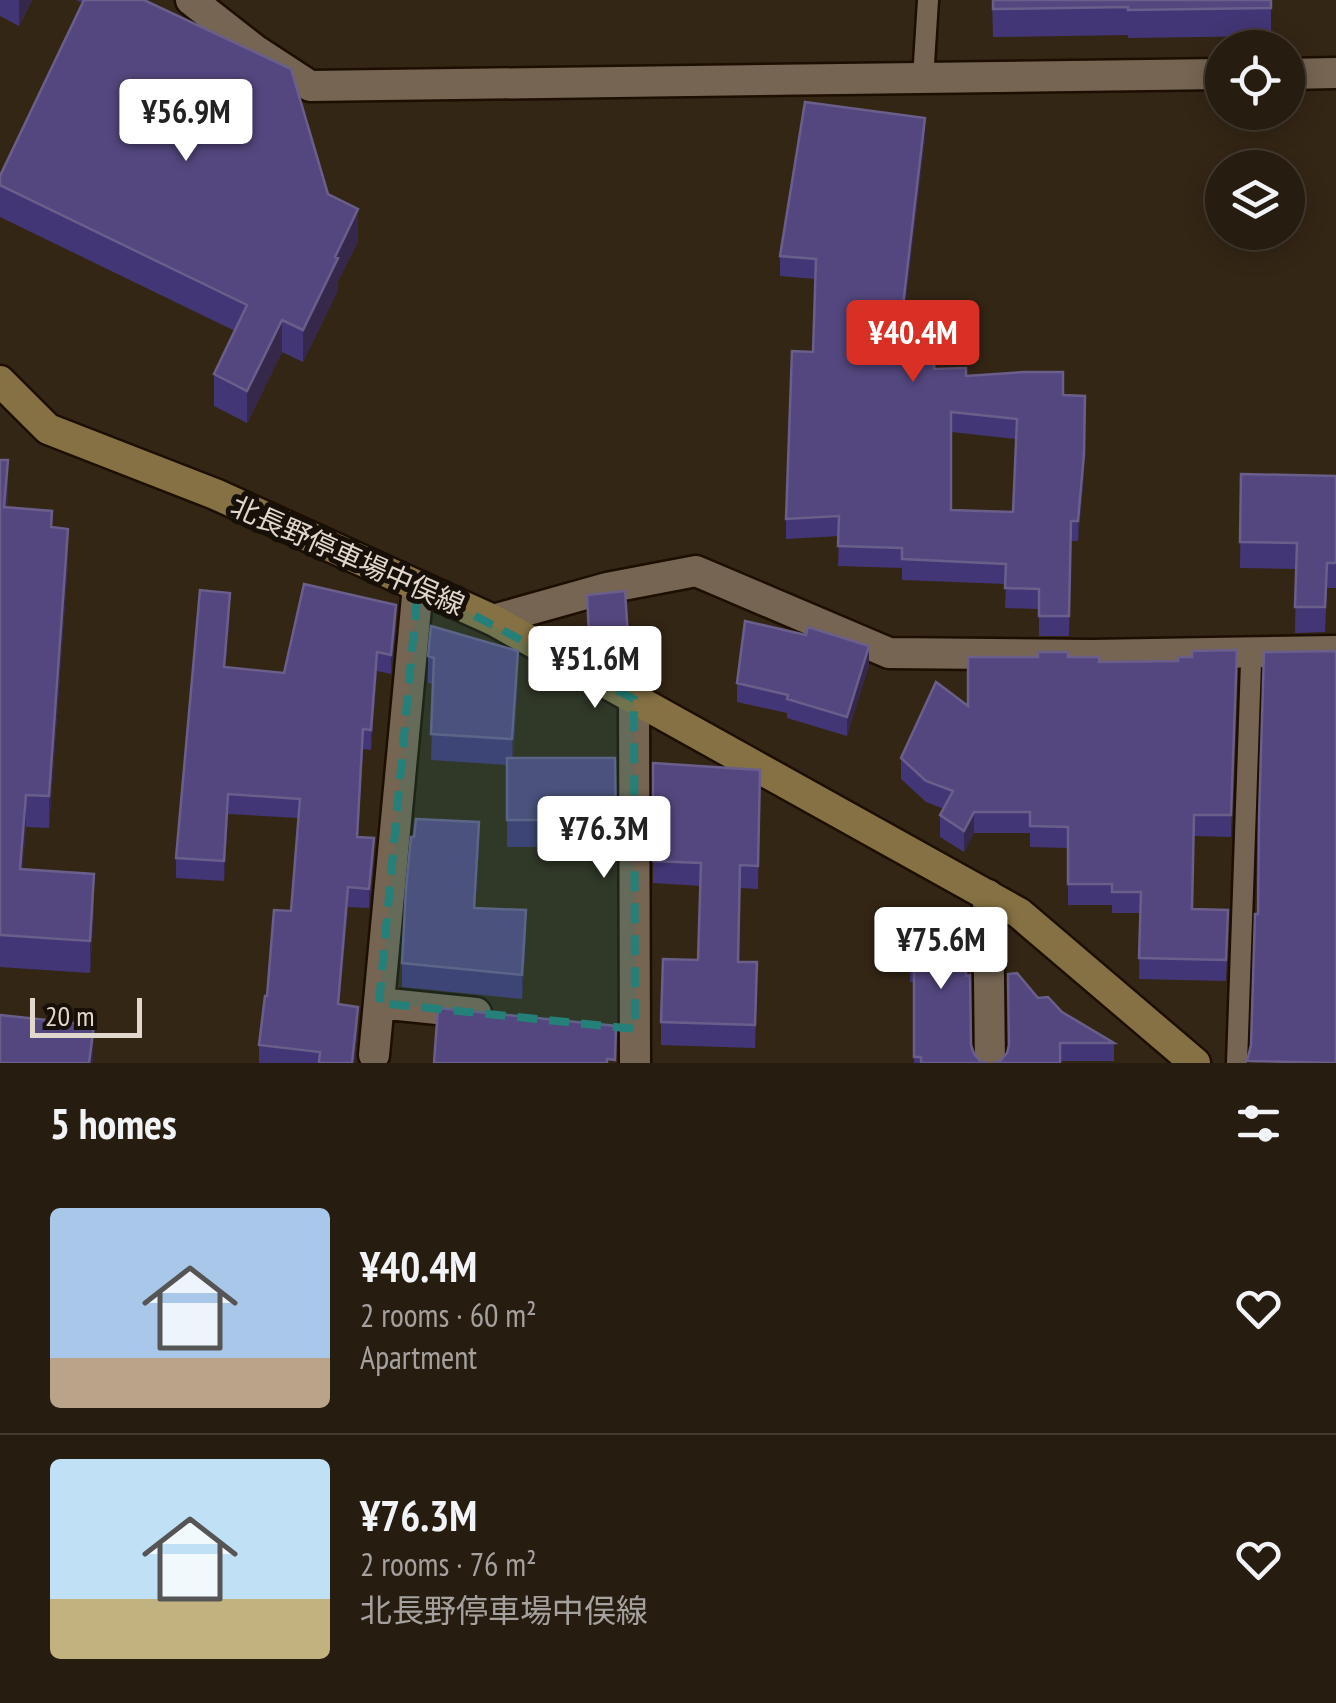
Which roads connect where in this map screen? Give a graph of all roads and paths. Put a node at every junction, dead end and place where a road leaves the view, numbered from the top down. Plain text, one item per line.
1 (191, 0) edge
2 (928, 0) edge
3 (1336, 73) edge
4 (1205, 74) edge
5 (1305, 74) edge
6 (923, 78) junction
7 (0, 381) edge
8 (418, 586) junction
9 (493, 620) junction
10 (1336, 651) edge
11 (1242, 652) junction
12 (634, 698) junction
13 (988, 895) junction
14 (380, 1003) junction
15 (497, 1015) edge
16 (374, 1055) dead end
17 (635, 1063) edge
18 (990, 1063) edge
19 (1196, 1063) edge
20 (1237, 1063) edge

1 - 6 street
2 - 6 lane
3 - 5 street
4 - 6 street
7 - 8 main road, 北長野停車場中俣線
8 - 9 main road, 北長野停車場中俣線
8 - 14 street
9 - 11 street
9 - 12 main road, 北長野停車場中俣線
10 - 11 street
11 - 20 lane
12 - 13 main road, 北長野停車場中俣線
12 - 17 street
13 - 18 street
13 - 19 main road, 北長野停車場中俣線
14 - 15 street
14 - 16 street

